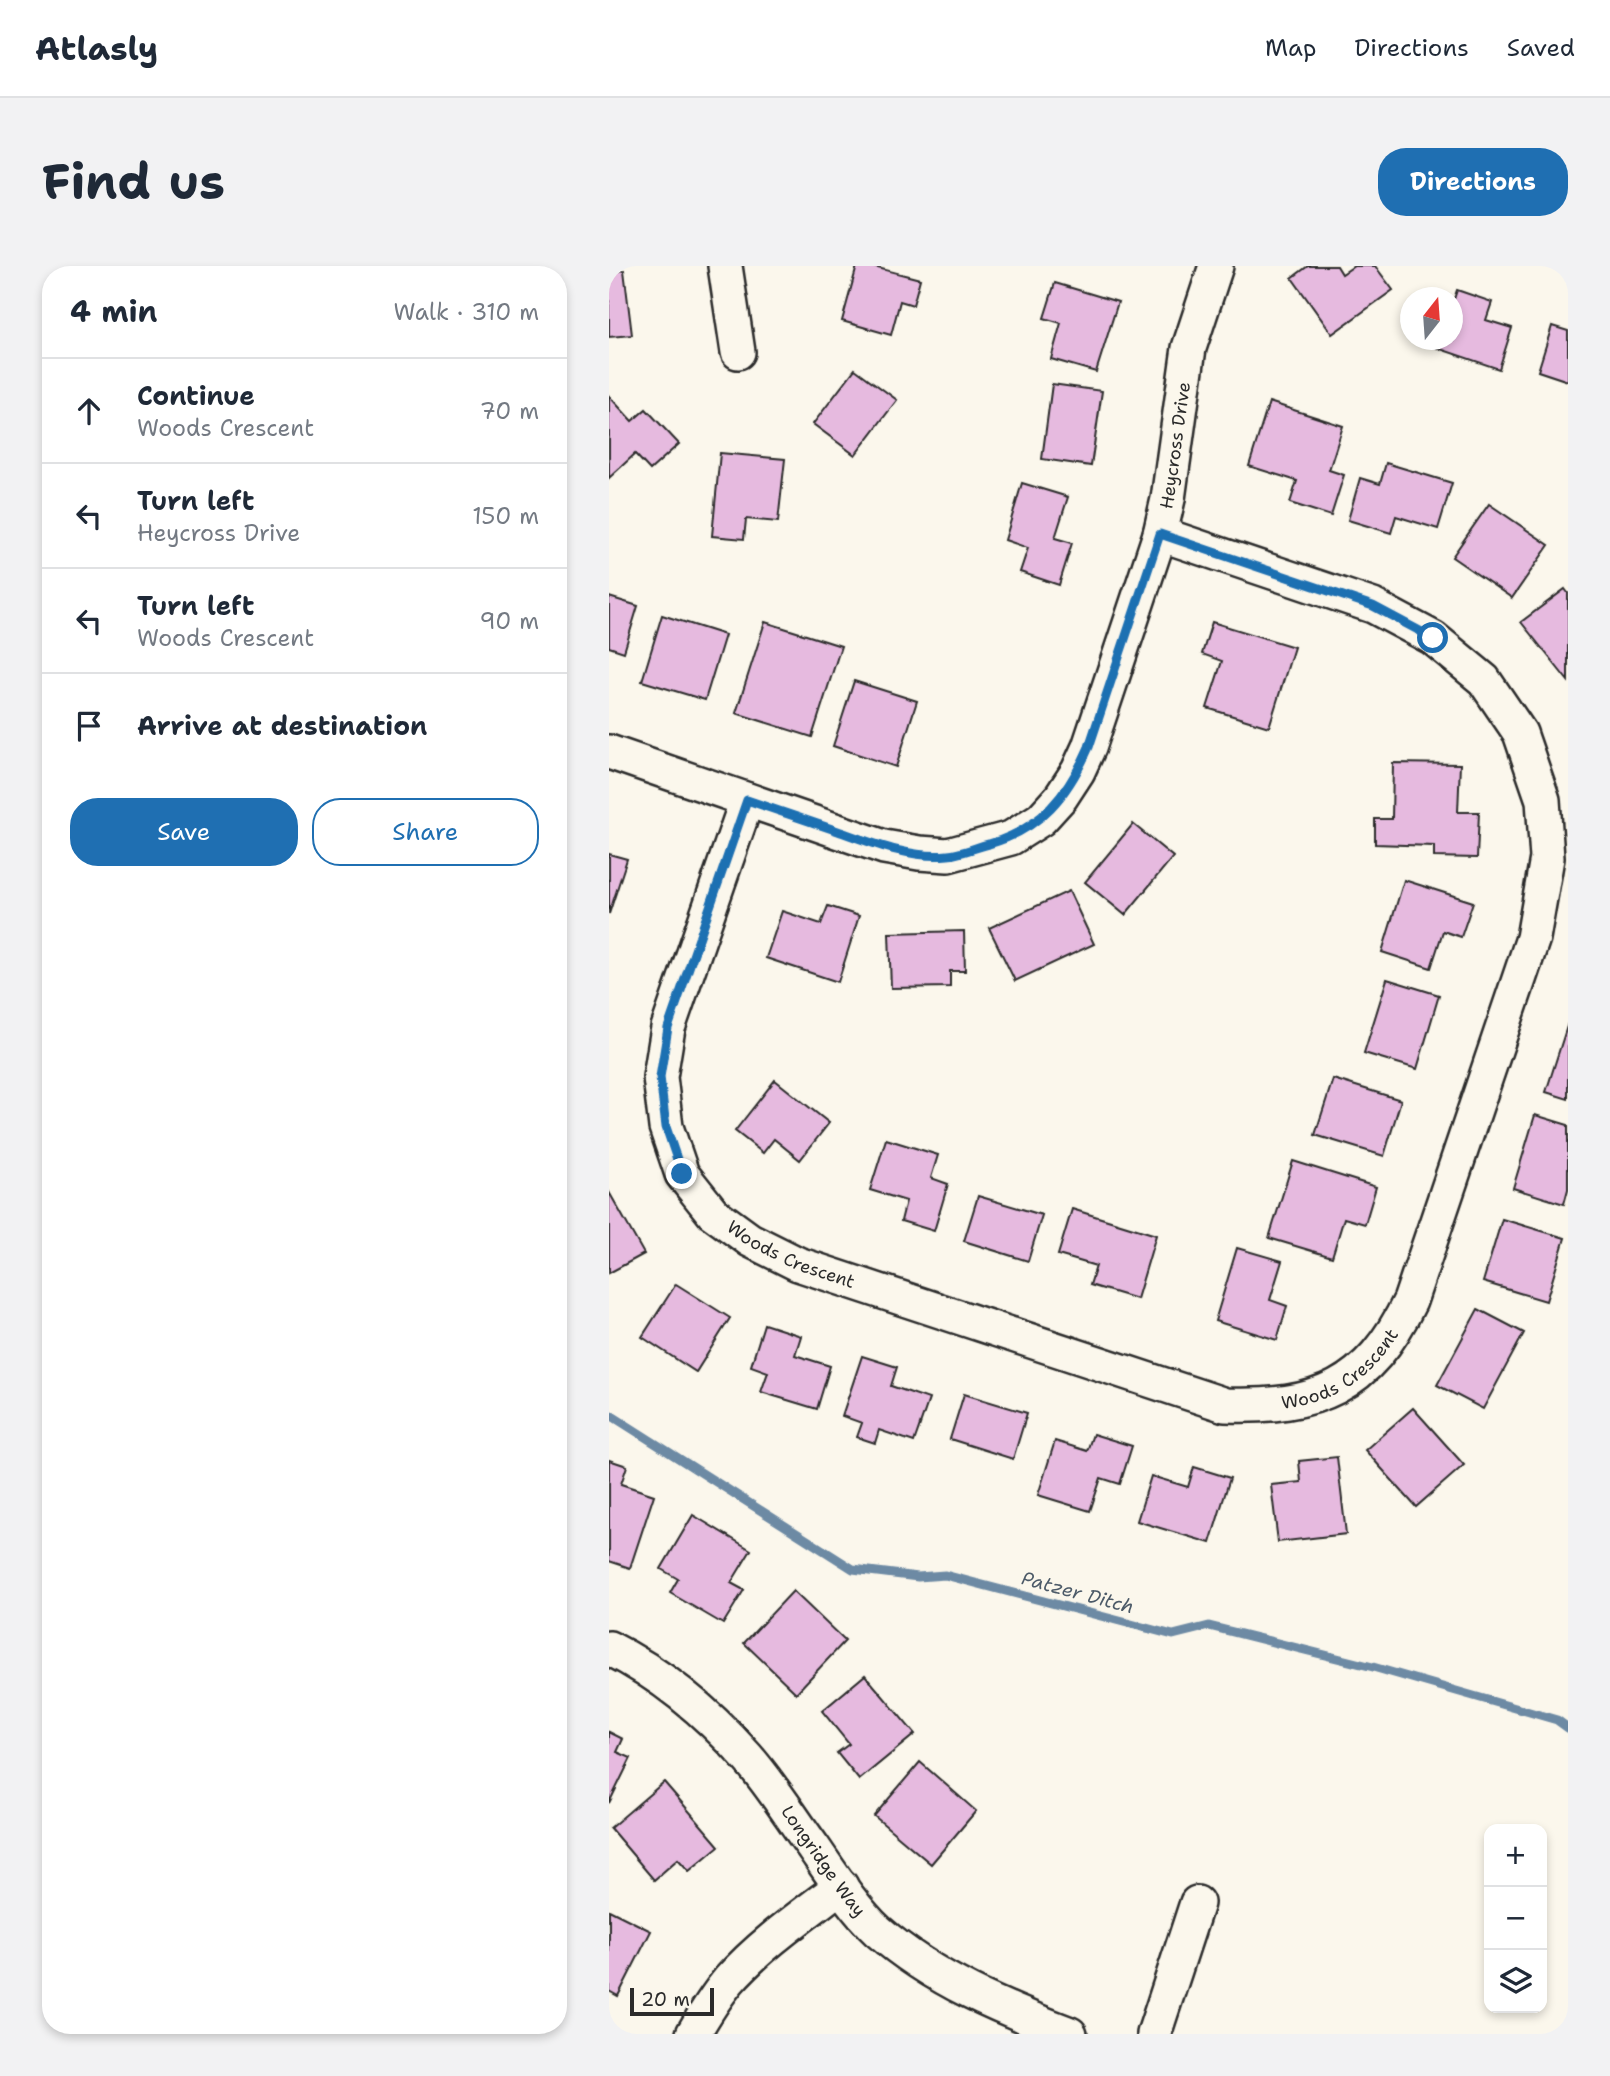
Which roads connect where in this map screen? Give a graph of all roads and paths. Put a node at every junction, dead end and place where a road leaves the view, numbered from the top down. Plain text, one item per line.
1 (725, 266) edge
2 (1216, 266) edge
3 (738, 352) dead end
4 (1160, 534) junction
5 (609, 752) edge
6 (747, 800) junction
7 (609, 1648) edge
8 (841, 1886) junction
9 (1197, 1903) dead end
10 (693, 2034) edge
11 (1070, 2034) edge
12 (1154, 2034) edge

1 - 3 street
2 - 4 street, Heycross Drive
4 - 6 street, Heycross Drive
4 - 6 street, Woods Crescent
5 - 6 street, Heycross Drive
7 - 8 street, Longridge Way
8 - 10 street
8 - 11 street, Longridge Way
9 - 12 street

